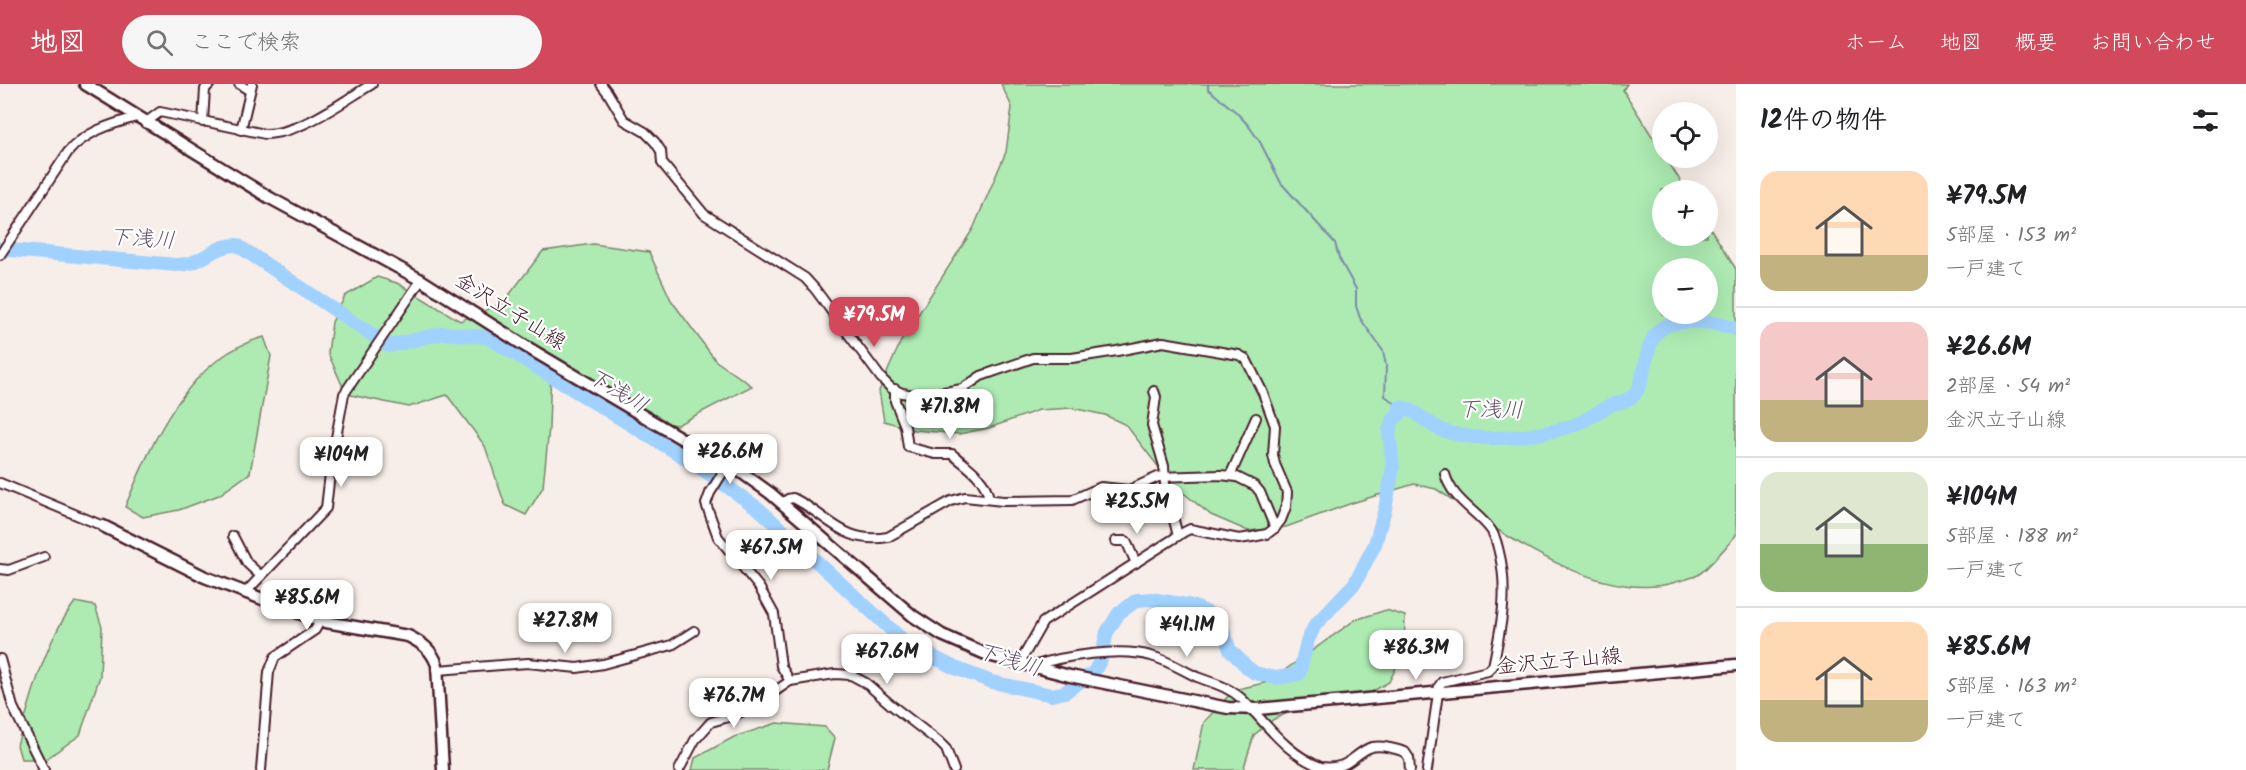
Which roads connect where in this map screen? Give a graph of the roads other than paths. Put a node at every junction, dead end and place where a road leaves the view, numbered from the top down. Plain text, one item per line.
1 (85, 84) edge
2 (210, 84) edge
3 (239, 84) edge
4 (372, 84) edge
5 (601, 84) edge
6 (251, 87) edge
7 (141, 120) junction
8 (203, 122) junction
9 (241, 130) junction
10 (0, 255) edge
11 (421, 280) junction
12 (895, 389) junction
13 (1154, 391) dead end
14 (1256, 418) dead end
15 (728, 464) junction
16 (1445, 474) dead end
17 (1165, 477) junction
18 (1230, 477) junction
19 (0, 483) edge
20 (989, 499) junction
21 (782, 504) junction
22 (103, 526) joint
23 (1275, 528) junction
24 (233, 536) dead end
25 (1178, 536) junction
26 (1116, 541) dead end
27 (44, 557) dead end
28 (1136, 563) junction
29 (0, 569) edge
30 (261, 576) junction
31 (245, 593) junction
32 (320, 621) junction
33 (694, 631) dead end
34 (0, 660) edge
35 (1019, 664) junction
36 (1736, 665) edge
37 (1032, 667) junction
38 (438, 670) junction
39 (790, 681) junction
40 (1438, 693) junction
41 (1251, 709) junction
42 (44, 770) edge
43 (261, 770) edge
44 (443, 770) edge
45 (680, 770) edge
46 (954, 770) edge
47 (1410, 770) edge
48 (1427, 770) edge

1 - 7 street, 金沢立子山線
2 - 8 street
3 - 6 street
4 - 9 street
5 - 12 street
6 - 9 street
7 - 8 street
7 - 10 street
7 - 11 street, 金沢立子山線
8 - 9 street
11 - 15 street, 金沢立子山線
11 - 30 street
12 - 20 street
12 - 23 street
13 - 17 street
14 - 18 street
15 - 21 street, 金沢立子山線
15 - 39 street
16 - 40 street
17 - 18 street
17 - 20 street
17 - 25 street
18 - 23 street
19 - 22 street
20 - 21 street
21 - 35 street, 金沢立子山線
22 - 31 street
23 - 25 street
24 - 30 street
25 - 28 street
26 - 28 street
27 - 29 street
28 - 35 street
30 - 31 street
31 - 32 street
32 - 38 street
32 - 43 street
33 - 38 street
34 - 42 street
35 - 37 street, 金沢立子山線
36 - 40 street, 金沢立子山線
37 - 41 street, 金沢立子山線
37 - 41 street
38 - 44 street
39 - 45 street
39 - 46 street
40 - 41 street, 金沢立子山線
40 - 48 street
41 - 47 street

